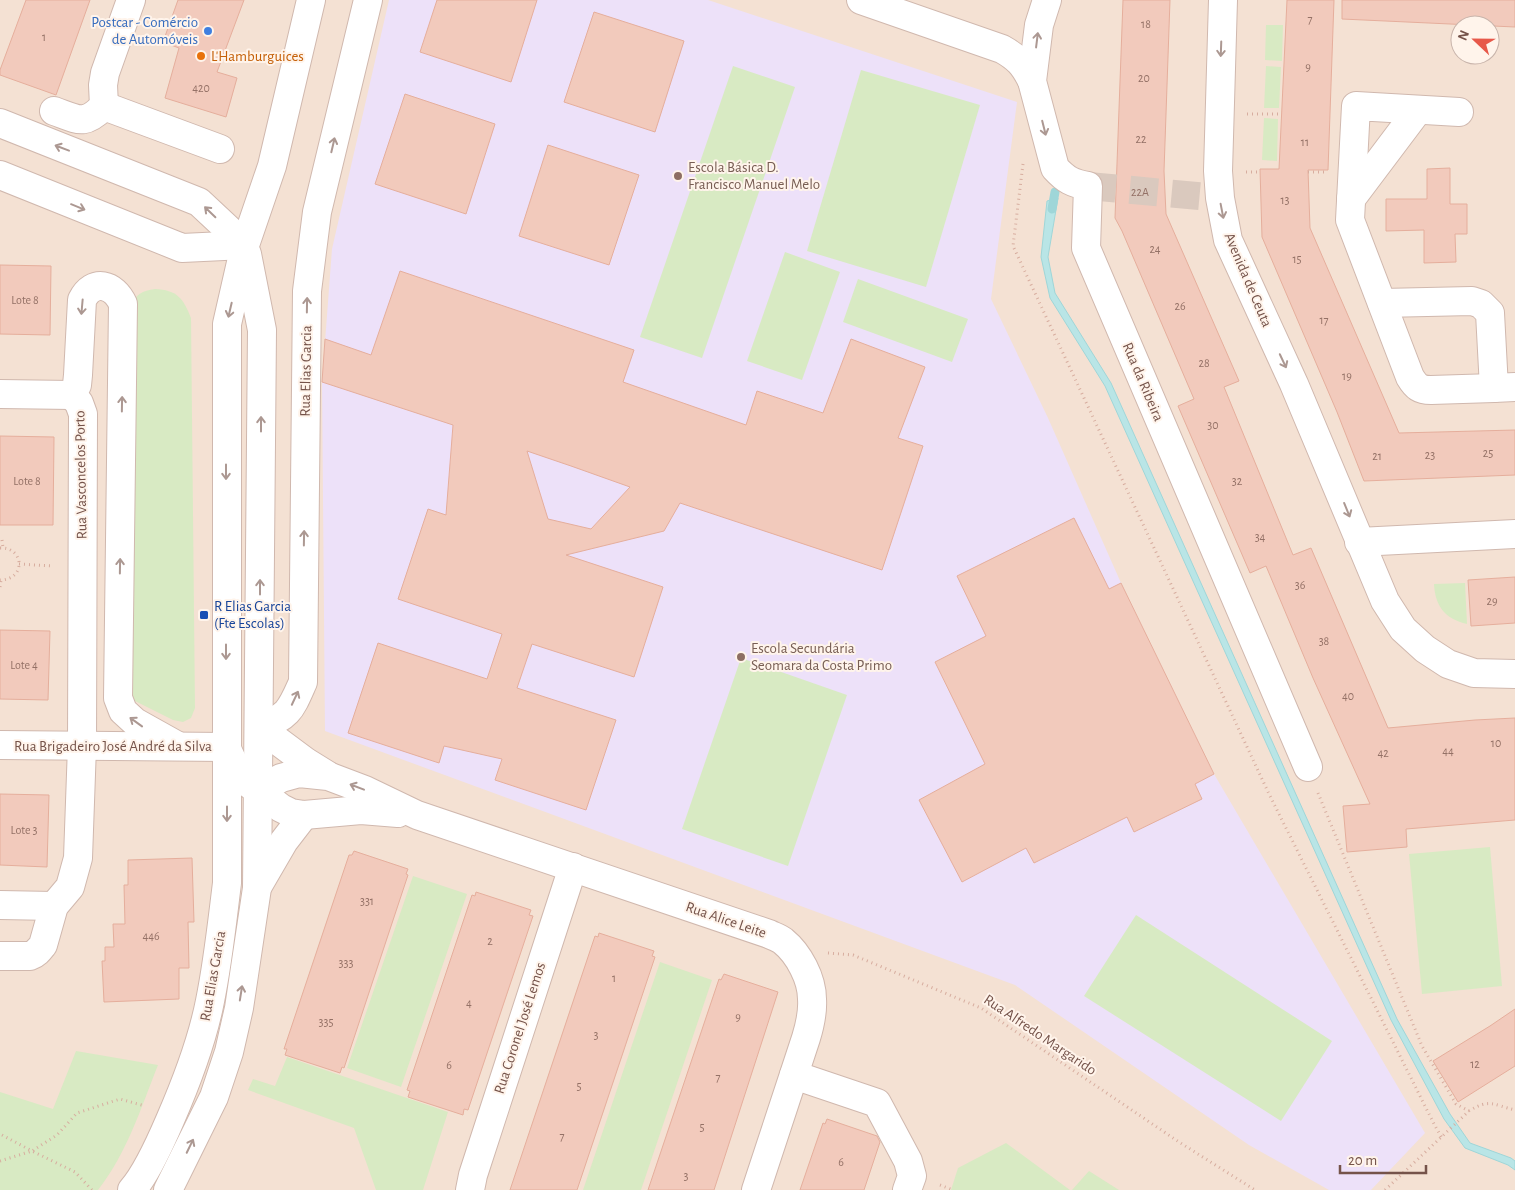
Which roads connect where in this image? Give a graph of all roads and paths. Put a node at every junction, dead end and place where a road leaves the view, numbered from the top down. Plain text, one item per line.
1 (131, 0) edge
2 (310, 0) edge
3 (368, 0) edge
4 (860, 0) edge
5 (1047, 0) edge
6 (1223, 0) edge
7 (890, 5) edge
8 (1032, 81) junction
9 (104, 106) junction
10 (1418, 110) junction
11 (54, 112) dead end
12 (1459, 112) dead end
13 (0, 124) edge
14 (220, 149) dead end
15 (1023, 159) dead end
16 (0, 176) edge
17 (1351, 199) junction
18 (245, 245) junction
19 (1382, 303) junction
20 (1505, 388) edge
21 (0, 394) edge
22 (72, 395) junction
23 (1515, 534) edge
24 (2, 540) dead end
25 (1359, 542) junction
26 (1, 548) edge
27 (19, 564) junction
28 (82, 568) junction
29 (0, 580) edge
30 (0, 587) edge
31 (1515, 674) edge
32 (259, 727) junction
33 (0, 745) edge
34 (82, 746) junction
35 (178, 746) junction
36 (226, 747) junction
37 (1308, 767) joint
38 (328, 776) junction
39 (258, 791) junction
40 (304, 815) junction
41 (417, 815) junction
42 (573, 867) junction
43 (257, 888) junction
44 (0, 905) edge
45 (54, 906) junction
46 (792, 951) junction
47 (0, 956) edge
48 (794, 1075) junction
49 (142, 1105) dead end
50 (1515, 1110) edge
51 (1469, 1111) junction
52 (2, 1135) dead end
53 (1442, 1138) junction
54 (32, 1151) junction
55 (0, 1161) edge
56 (92, 1190) edge
57 (132, 1190) edge
58 (168, 1190) edge
59 (470, 1190) edge
60 (756, 1190) edge
61 (907, 1190) edge
62 (1254, 1190) edge
63 (1385, 1190) edge

1 - 9 street
2 - 18 street, Rua Elias Garcia
32 -> 3 street, Rua Elias Garcia
4 - 7 street
8 -> 5 street, Rua da Ribeira
6 -> 25 street, Avenida de Ceuta
7 - 8 street
8 -> 37 street, Rua da Ribeira
9 - 11 street
9 - 14 street
10 - 12 street
10 - 17 street
10 - 17 street
18 -> 13 street
15 - 53 path
16 -> 18 street
17 - 19 street
32 -> 18 street, Rua Elias Garcia
18 -> 36 street, Rua Elias Garcia
19 - 20 street
19 - 20 street
21 - 22 street
22 - 28 street, Rua Vasconcelos Porto
35 -> 22 street, Rua Vasconcelos Porto
23 - 25 street
24 - 26 path
25 - 31 street, Avenida de Ceuta
26 - 27 path
27 - 28 path
27 - 29 path
28 - 34 street, Rua Vasconcelos Porto
29 - 30 path
32 - 38 street, Rua Alice Leite
32 - 39 street, Rua Elias Garcia
33 - 34 street, Rua Brigadeiro José André da Silva
34 - 35 street, Rua Brigadeiro José André da Silva
34 - 45 street, Rua Vasconcelos Porto
35 - 36 street, Rua Brigadeiro José André da Silva
36 - 39 street, Rua Elias Garcia
36 -> 57 street, Rua Elias Garcia
37 - 51 path
38 - 39 street, Rua Alice Leite
41 -> 38 street, Rua Alice Leite
39 - 40 street, Rua Alice Leite
39 - 43 street, Rua Elias Garcia
40 - 41 street, Rua Alice Leite
40 - 43 street
41 - 42 street, Rua Alice Leite
42 - 46 street, Rua Alice Leite
42 - 59 street, Rua Coronel José Lemos
58 -> 43 street, Rua Elias Garcia
44 - 45 street
45 - 47 street
46 - 48 street, Rua Alice Leite
46 - 62 path, Rua Alfredo Margarido
48 - 60 street, Rua Alice Leite
48 - 61 street
49 - 54 path
50 - 51 path
51 - 53 path
52 - 54 path
53 - 63 path
54 - 55 path
54 - 56 path

